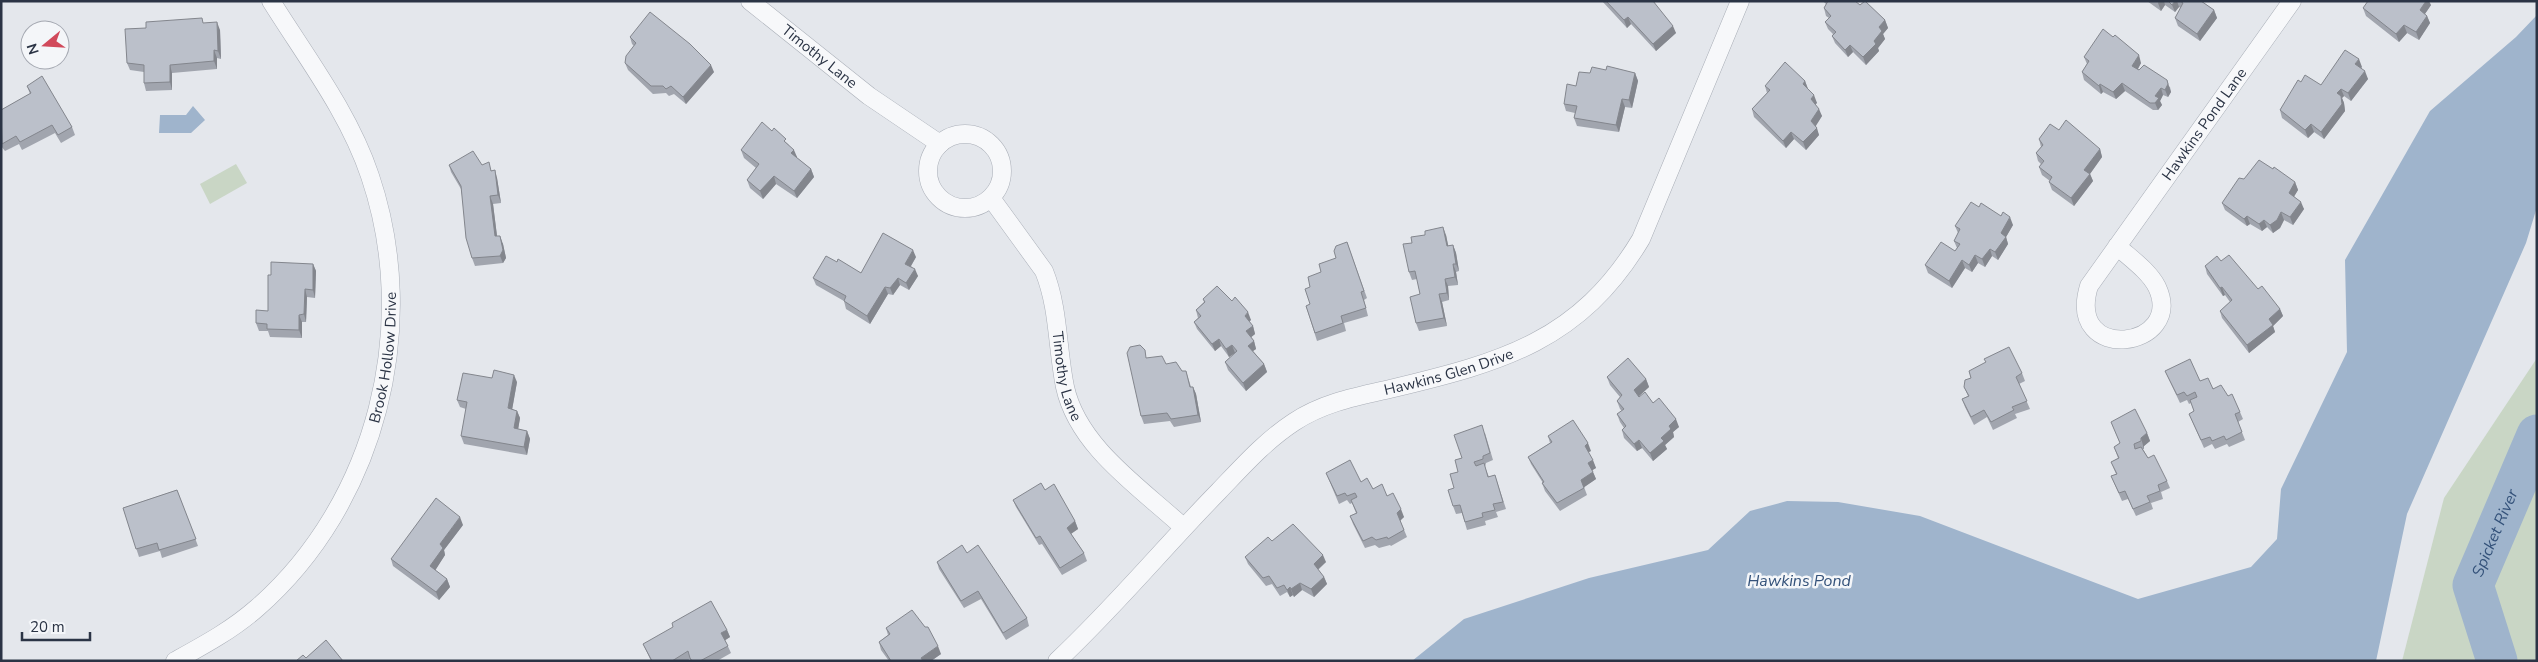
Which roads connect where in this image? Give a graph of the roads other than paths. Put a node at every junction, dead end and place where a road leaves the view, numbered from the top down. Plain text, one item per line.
1 (270, 1) edge
2 (750, 1) edge
3 (1740, 1) edge
4 (2292, 1) edge
5 (940, 144) junction
6 (991, 198) junction
7 (2117, 246) junction
8 (1184, 527) junction
9 (175, 661) edge
10 (1057, 661) edge

1 - 9 street, Brook Hollow Drive
2 - 5 street, Timothy Lane
3 - 8 street, Hawkins Glen Drive
4 - 7 street, Hawkins Pond Lane
5 - 6 street
5 - 6 street
6 - 8 street, Timothy Lane
7 - 7 street, Hawkins Pond Lane
8 - 10 street, Hawkins Glen Drive

